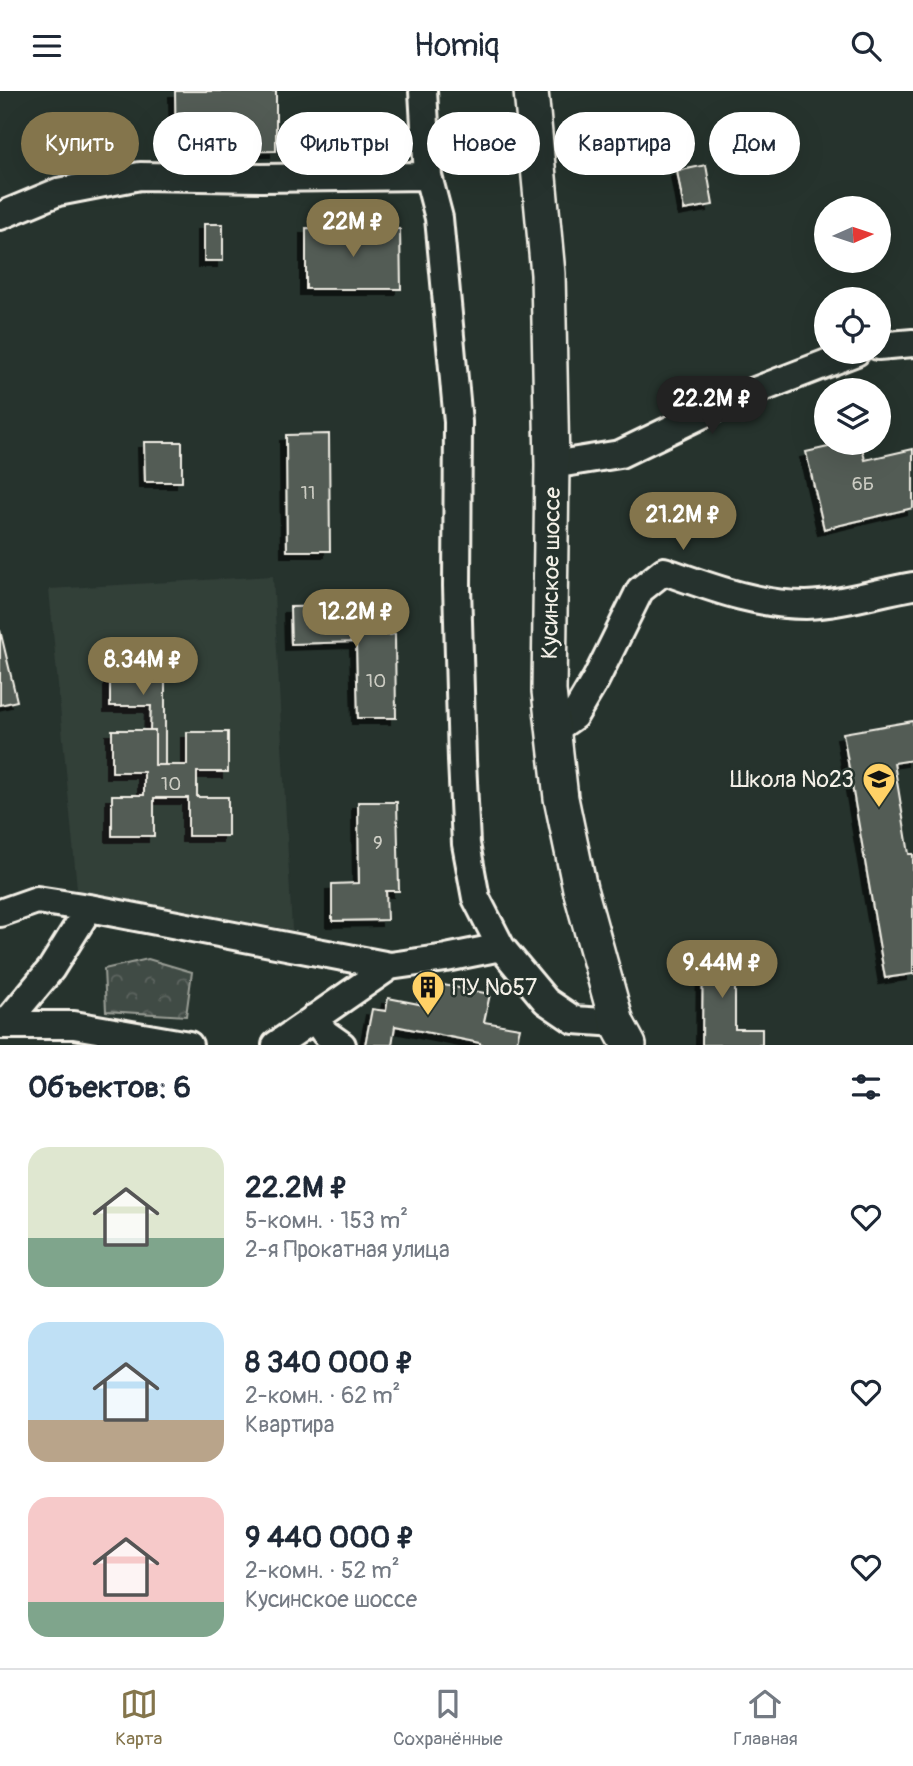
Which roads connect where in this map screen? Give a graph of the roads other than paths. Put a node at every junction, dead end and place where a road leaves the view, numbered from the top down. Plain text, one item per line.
1 (423, 91) edge
2 (532, 101) edge
3 (428, 176) junction
4 (0, 216) edge
5 (913, 343) edge
6 (891, 345) edge
7 (825, 364) edge
8 (552, 465) junction
9 (913, 586) edge
10 (554, 730) junction
11 (89, 908) junction
12 (0, 913) edge
13 (500, 947) junction
14 (390, 966) junction
15 (314, 1018) junction
16 (3, 1024) edge
17 (623, 1034) edge
18 (189, 1045) edge
19 (276, 1045) edge
20 (342, 1045) edge

1 - 3 street
2 - 8 main road, Кусинское шоссе
3 - 4 street
3 - 13 street
5 - 6 street
7 - 8 street
8 - 10 main road, Кусинское шоссе
9 - 10 street
10 - 17 main road, Кусинское шоссе
11 - 12 street
11 - 14 street
11 - 16 street
13 - 14 street
13 - 17 street
14 - 15 street
15 - 19 street
15 - 20 street
16 - 18 street

